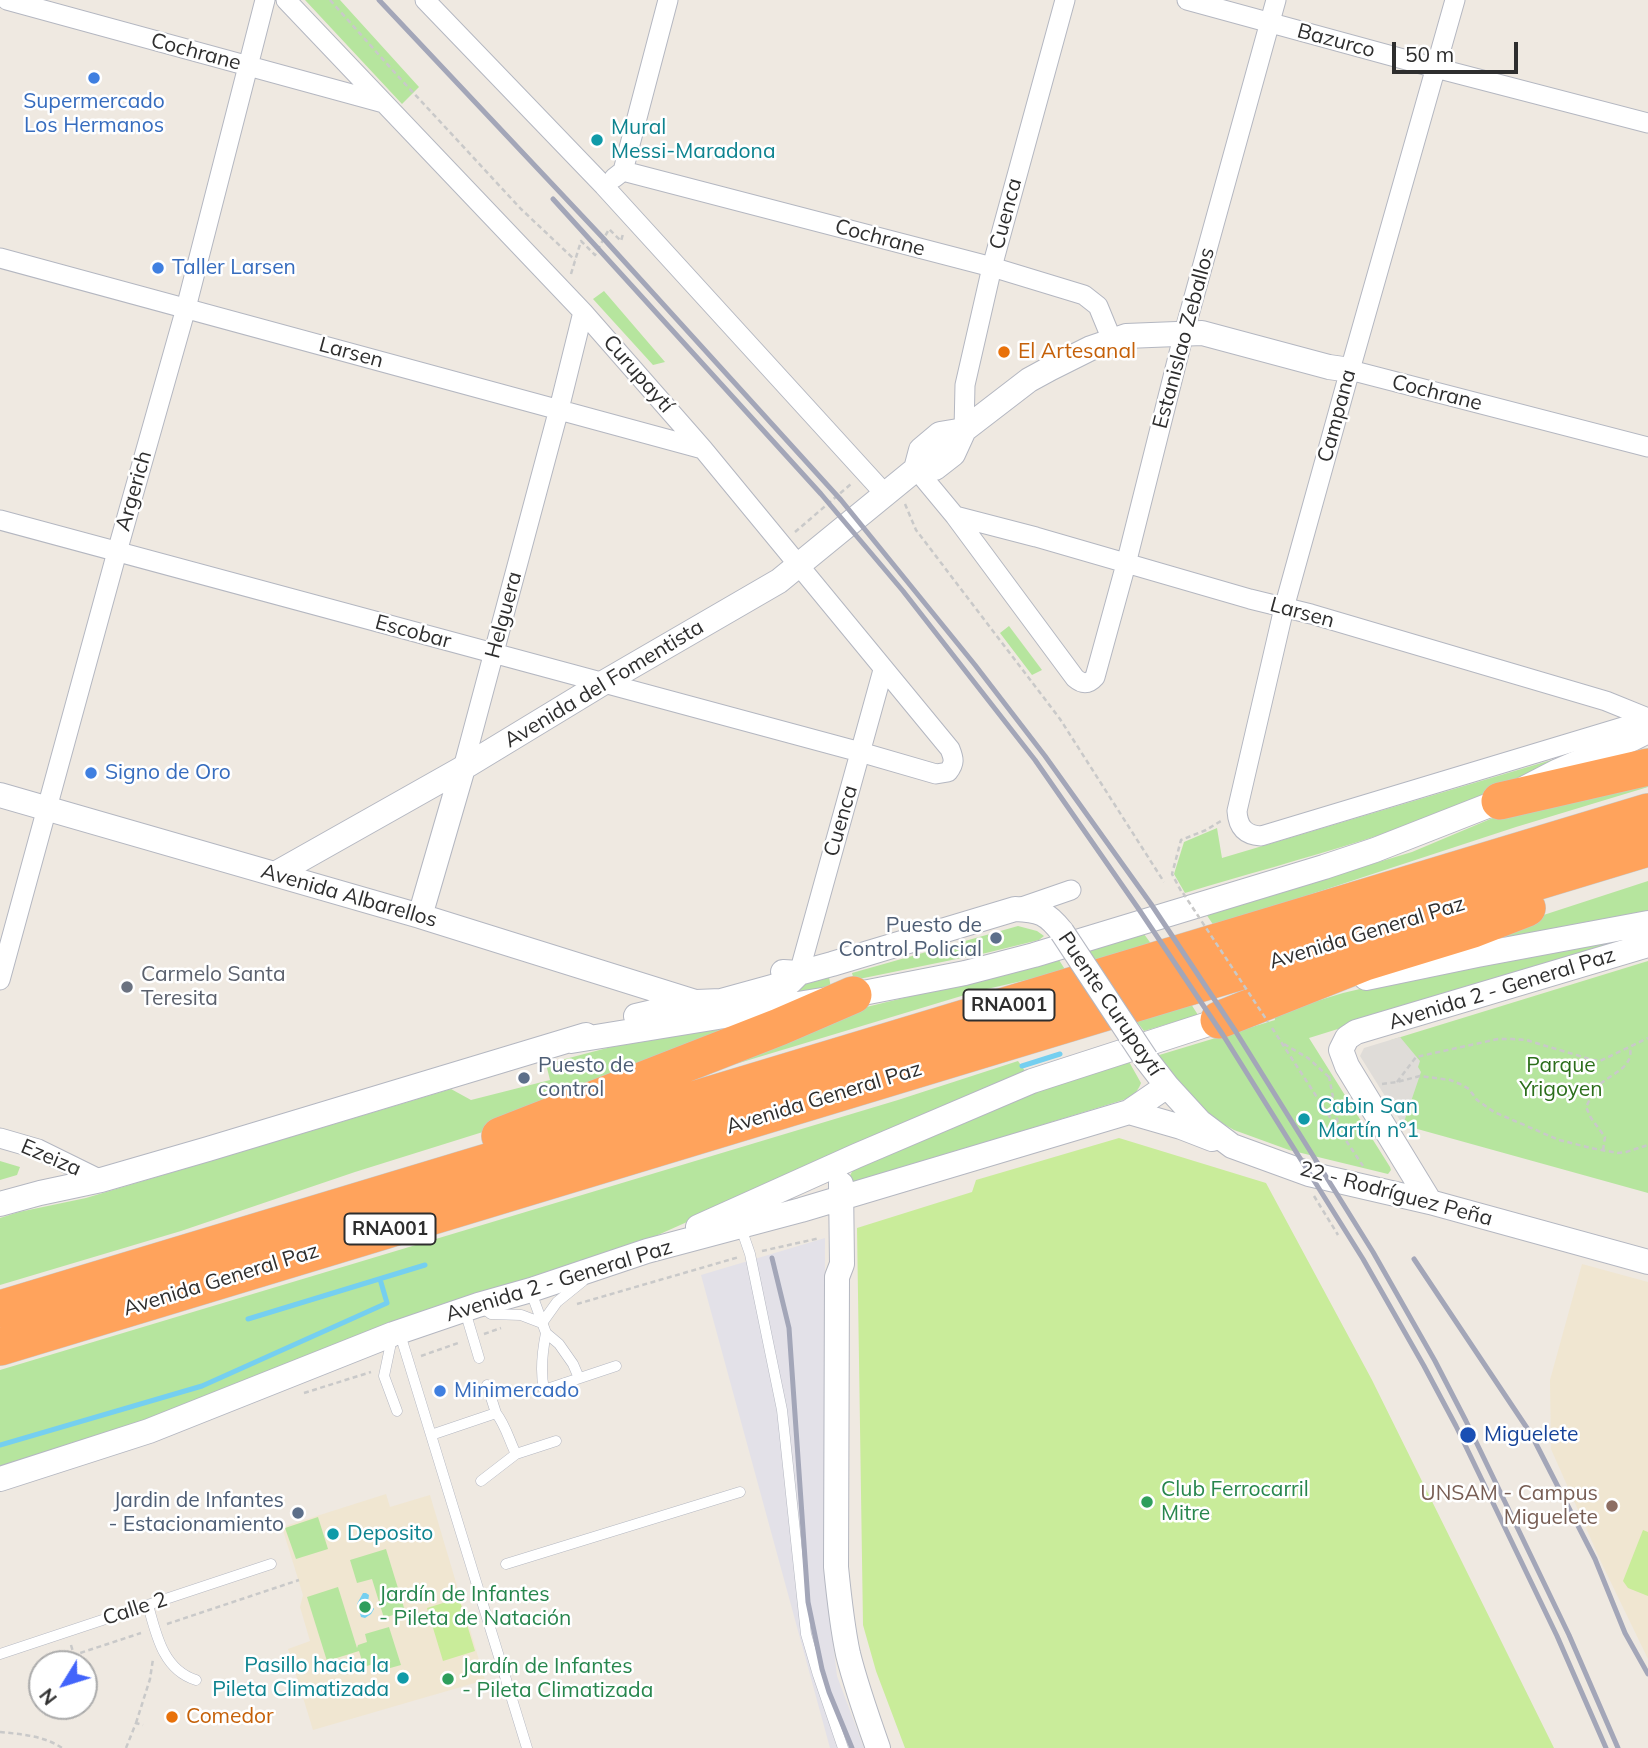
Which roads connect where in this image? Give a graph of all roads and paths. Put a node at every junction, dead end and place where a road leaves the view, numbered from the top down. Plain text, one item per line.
1 (7, 0) edge
2 (265, 0) edge
3 (286, 0) edge
4 (330, 0) edge
5 (425, 0) edge
6 (668, 0) edge
7 (1065, 0) edge
8 (1187, 0) edge
9 (1276, 0) edge
10 (1455, 0) edge
11 (1270, 23) junction
12 (248, 67) junction
13 (1436, 68) junction
14 (384, 104) junction
15 (1648, 123) edge
16 (623, 171) junction
17 (604, 186) junction
18 (629, 214) junction
19 (0, 258) edge
20 (575, 260) junction
21 (992, 267) junction
22 (565, 294) junction
23 (186, 308) junction
24 (583, 312) junction
25 (1184, 333) junction
26 (1112, 340) junction
27 (1350, 370) junction
28 (559, 409) junction
29 (964, 430) junction
30 (1648, 447) edge
31 (703, 449) junction
32 (916, 469) junction
33 (865, 471) junction
34 (890, 490) junction
35 (955, 516) junction
36 (0, 520) edge
37 (782, 544) junction
38 (117, 552) junction
39 (1126, 564) junction
40 (799, 565) junction
41 (1284, 608) junction
42 (493, 653) junction
43 (883, 670) junction
44 (603, 683) junction
45 (1648, 718) edge
46 (1648, 724) edge
47 (1648, 731) edge
48 (860, 752) junction
49 (1648, 767) edge
50 (463, 768) junction
51 (948, 772) joint
52 (0, 795) edge
53 (1500, 801) junction
54 (47, 808) junction
55 (1237, 811) junction
56 (1648, 812) edge
57 (1648, 848) edge
58 (1648, 859) edge
59 (275, 874) junction
60 (1164, 882) dead end
61 (1071, 890) dead end
62 (1016, 909) junction
63 (419, 916) junction
64 (1648, 923) edge
65 (1648, 945) edge
66 (799, 973) junction
67 (0, 981) edge
68 (853, 995) junction
69 (696, 1002) junction
70 (1219, 1020) junction
71 (1648, 1038) edge
72 (571, 1041) junction
73 (1282, 1043) junction
74 (1630, 1048) junction
75 (1335, 1073) dead end
76 (1329, 1077) junction
77 (1397, 1082) junction
78 (1378, 1084) dead end
79 (1167, 1086) junction
80 (1129, 1112) junction
81 (1339, 1130) junction
82 (0, 1138) edge
83 (1648, 1145) edge
84 (1233, 1146) junction
85 (1603, 1150) junction
86 (856, 1156) junction
87 (1298, 1170) junction
88 (100, 1180) junction
89 (1380, 1190) junction
90 (369, 1198) junction
91 (841, 1198) junction
92 (1430, 1202) junction
93 (0, 1205) edge
94 (801, 1210) junction
95 (738, 1218) junction
96 (1338, 1235) dead end
97 (647, 1251) joint
98 (1648, 1262) edge
99 (588, 1272) junction
100 (837, 1277) junction
101 (531, 1290) junction
102 (471, 1308) junction
103 (0, 1309) edge
104 (544, 1328) junction
105 (396, 1333) junction
106 (0, 1347) edge
107 (479, 1358) dead end
108 (615, 1366) dead end
109 (579, 1378) junction
110 (487, 1385) dead end
111 (397, 1410) dead end
112 (496, 1413) junction
113 (431, 1435) junction
114 (556, 1441) dead end
115 (516, 1454) junction
116 (0, 1479) edge
117 (481, 1480) dead end
118 (740, 1492) dead end
119 (271, 1564) dead end
120 (506, 1564) dead end
121 (299, 1580) dead end
122 (148, 1605) junction
123 (151, 1629) junction
124 (67, 1632) junction
125 (0, 1654) edge
126 (196, 1680) dead end
127 (136, 1723) junction
128 (143, 1725) dead end
129 (0, 1732) edge
130 (62, 1748) edge
131 (126, 1748) edge
132 (527, 1748) edge
133 (843, 1748) edge
134 (878, 1748) edge

1 - 12 street, Cochrane
2 - 12 street, Argerich
3 - 14 street, Curupaytí
4 - 20 path
5 - 17 street
6 - 16 street
7 - 21 street, Cuenca
8 - 11 street, Bazurco
9 - 11 street, Estanislao Zeballos
10 - 13 street, Campana
11 - 13 street, Bazurco
11 - 25 street, Estanislao Zeballos
12 - 14 street, Cochrane
12 - 23 street, Argerich
13 - 15 street, Bazurco
13 - 27 street, Campana
14 - 22 street, Curupaytí
16 - 17 street
16 - 21 street, Cochrane
17 - 18 street
18 - 20 path
18 - 33 street
19 - 23 street, Larsen
20 - 22 path
21 - 26 street, Cochrane
21 - 29 street, Cuenca
22 - 24 street, Curupaytí
23 - 28 street, Larsen
23 - 38 street, Argerich
24 - 28 street, Helguera
24 - 31 street, Curupaytí
25 - 26 street, Avenida del Fomentista
25 - 27 street, Cochrane
25 - 39 street, Estanislao Zeballos
26 - 29 street, Avenida del Fomentista
27 - 30 street, Cochrane
27 - 41 street, Campana
28 - 31 street, Larsen
28 - 42 street, Helguera
29 - 32 street, Avenida del Fomentista
31 - 37 street, Curupaytí
32 - 34 street, Avenida del Fomentista
32 - 35 street
33 - 34 street
33 - 37 path
34 - 40 street, Avenida del Fomentista
34 - 60 path
35 - 39 street, Larsen
35 - 39 street, Estanislao Zeballos
36 - 38 street, Escobar
37 - 40 street, Curupaytí
38 - 42 street, Escobar
38 - 54 street, Argerich
39 - 41 street, Larsen
40 - 43 street, Curupaytí
40 - 44 street, Avenida del Fomentista
41 - 45 street, Larsen
41 - 55 street, Campana
42 - 44 street, Escobar
42 - 50 street, Helguera
43 - 48 street, Cuenca
43 - 51 street, Curupaytí
44 - 48 street, Escobar
44 - 50 street, Avenida del Fomentista
46 - 55 street
47 - 53 street
48 - 51 street, Escobar
48 - 66 street, Cuenca
49 - 53 highway
50 - 59 street, Avenida del Fomentista
50 - 63 street, Helguera
52 - 54 street, Avenida Albarellos
53 - 68 street
54 - 59 street, Avenida Albarellos
54 - 67 street, Argerich
55 - 73 path, bridge
56 - 90 highway, Avenida General Paz / RNA001
57 - 106 highway, Avenida General Paz / RNA001
58 - 70 highway
59 - 63 street, Avenida Albarellos
61 - 62 street
62 - 66 street
62 - 79 street, Puente Curupaytí, bridge
63 - 69 street, Avenida Albarellos
64 - 70 street, Avenida General Paz
65 - 92 street, Avenida 2 - General Paz
66 - 69 street
68 - 72 street
68 - 90 highway
69 - 72 street
70 - 86 street, Avenida General Paz
71 - 74 path
72 - 88 street
73 - 76 path
73 - 81 path
74 - 77 path
74 - 85 path
75 - 76 path
76 - 81 path
77 - 78 path
77 - 85 path
79 - 80 street
79 - 84 street, 22 - Rodríguez Peña
80 - 84 street
80 - 91 street
81 - 89 path
82 - 88 street, Ezeiza
83 - 85 path
84 - 87 street, 22 - Rodríguez Peña
86 - 91 street
86 - 95 street, Avenida General Paz
87 - 89 street, 22 - Rodríguez Peña
87 - 96 path
88 - 93 street
89 - 92 street, 22 - Rodríguez Peña
90 - 103 highway, Avenida General Paz / RNA001
91 - 94 street
91 - 100 street
92 - 98 street, 22 - Rodríguez Peña
94 - 95 street
94 - 100 street
95 - 97 street, Avenida General Paz
95 - 133 lane
97 - 99 street, Avenida 2 - General Paz
99 - 101 street, Avenida 2 - General Paz
99 - 104 lane
100 - 134 street
101 - 102 street, Avenida 2 - General Paz
101 - 104 lane
102 - 104 lane
102 - 105 street, Avenida 2 - General Paz
102 - 107 lane
104 - 109 lane
104 - 109 lane
105 - 111 lane
105 - 113 lane
105 - 116 street, Avenida 2 - General Paz
108 - 109 lane
110 - 112 lane
112 - 113 lane
112 - 115 lane
113 - 132 lane
114 - 115 lane
115 - 117 lane
118 - 120 lane
119 - 122 lane, Calle 2
121 - 123 path
122 - 123 lane
122 - 124 lane, Calle 2
123 - 124 path
123 - 126 lane
123 - 127 path
124 - 125 lane, Calle 2
127 - 128 path
127 - 131 path
129 - 130 path

